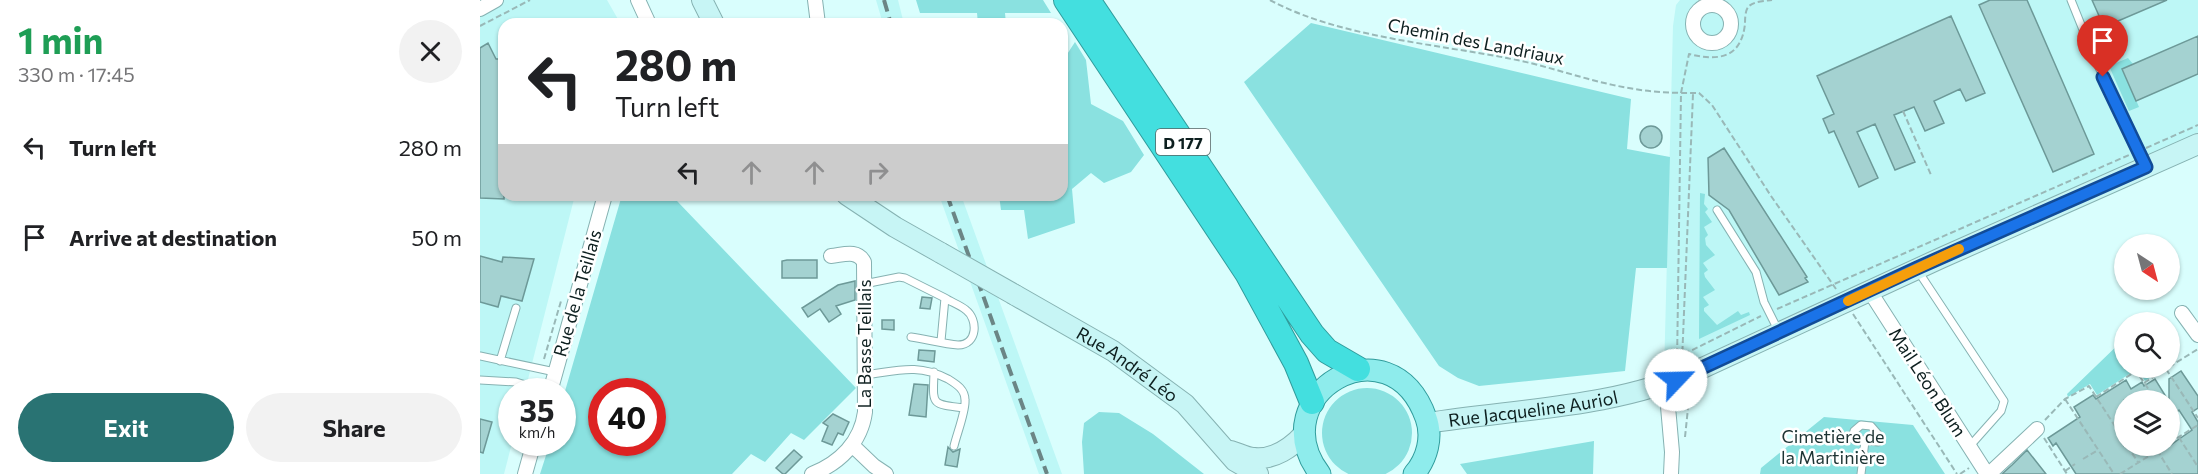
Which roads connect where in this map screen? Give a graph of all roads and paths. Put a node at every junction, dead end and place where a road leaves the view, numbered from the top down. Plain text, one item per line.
1 (496, 0) edge
2 (530, 0) edge
3 (638, 0) edge
4 (702, 0) edge
5 (815, 0) edge
6 (1066, 0) edge
7 (1088, 0) edge
8 (1270, 0) edge
9 (1737, 0) edge
10 (1772, 0) edge
11 (2071, 0) edge
12 (1702, 3) edge
13 (480, 9) edge
14 (1725, 9) junction
15 (646, 18) edge
16 (711, 18) edge
17 (817, 18) edge
18 (480, 26) edge
19 (1681, 93) junction
20 (1693, 93) junction
21 (1903, 111) dead end
22 (2198, 125) edge
23 (2198, 144) edge
24 (2142, 159) junction
25 (1932, 175) dead end
26 (603, 201) edge
27 (856, 201) edge
28 (1717, 210) dead end
29 (831, 256) dead end
30 (1917, 268) junction
31 (864, 284) junction
32 (1834, 285) junction
33 (1869, 291) junction
34 (1839, 292) dead end
35 (945, 298) junction
36 (516, 308) dead end
37 (1850, 309) dead end
38 (1769, 312) junction
39 (2182, 313) dead end
40 (1779, 332) junction
41 (2198, 335) edge
42 (910, 337) dead end
43 (941, 341) junction
44 (2198, 350) edge
45 (1682, 354) junction
46 (480, 356) edge
47 (1676, 357) junction
48 (501, 361) junction
49 (2180, 361) edge
50 (1358, 369) junction
51 (1682, 370) junction
52 (555, 372) junction
53 (934, 372) junction
54 (865, 375) junction
55 (553, 378) edge
56 (2152, 378) edge
57 (2174, 378) edge
58 (480, 380) edge
59 (498, 381) edge
60 (2144, 383) junction
61 (1666, 384) junction
62 (2149, 390) edge
63 (2096, 397) junction
64 (2065, 399) junction
65 (1312, 402) junction
66 (964, 408) junction
67 (2198, 418) edge
68 (1428, 423) junction
69 (2114, 425) edge
70 (2198, 425) edge
71 (2037, 429) junction
72 (1304, 434) junction
73 (1826, 435) dead end
74 (2180, 436) edge
75 (1852, 439) junction
76 (2180, 439) edge
77 (1865, 441) junction
78 (1684, 443) dead end
79 (852, 445) junction
80 (954, 446) dead end
81 (1969, 447) junction
82 (1227, 450) junction
83 (2098, 450) junction
84 (530, 456) edge
85 (2134, 456) edge
86 (2147, 456) edge
87 (2162, 456) edge
88 (2083, 459) dead end
89 (2138, 462) junction
90 (2076, 464) dead end
91 (2198, 467) edge
92 (1419, 472) edge
93 (2066, 473) edge
94 (525, 474) edge
95 (812, 474) edge
96 (886, 474) edge
97 (1258, 474) edge
98 (1320, 474) edge
99 (1671, 474) edge
100 (1861, 474) edge
101 (1958, 474) edge
102 (1988, 474) edge
103 (2114, 474) edge
104 (2120, 474) edge
105 (2172, 474) edge

1 - 13 street
2 - 18 path
3 - 15 street
4 - 16 street
5 - 17 street
6 - 65 highway, D 177
7 - 50 highway, D 177
8 - 19 path, Chemin des Landriaux
9 - 14 street
10 - 19 path
11 - 24 lane
12 - 14 street
12 - 14 street
19 - 20 path, Chemin des Landriaux
19 - 47 path
20 - 32 path
20 - 45 path
21 - 25 path
22 - 24 path
23 - 24 street, Rue Jacqueline Auriol
24 - 30 street, Rue Jacqueline Auriol
24 - 32 path
26 - 52 street, Rue de la Teillais
27 - 82 street, Rue André Léo, bridge
28 - 38 lane
29 - 31 street, La Basse Teillais
30 - 33 street, Rue Jacqueline Auriol
30 - 81 lane
31 - 35 lane
31 - 54 street, La Basse Teillais
32 - 34 path
32 - 38 path
33 - 40 street, Rue Jacqueline Auriol
33 - 81 street, Mail Léon Blum
35 - 43 lane
35 - 43 lane
36 - 48 lane
37 - 101 path
38 - 40 lane
38 - 45 path
39 - 41 street
40 - 51 street, Rue Jacqueline Auriol
42 - 43 lane
44 - 49 path
45 - 47 path
45 - 51 path
46 - 48 lane
47 - 51 path
48 - 52 lane
50 - 65 main road
50 - 68 main road
51 - 61 street, Rue Jacqueline Auriol
51 - 78 path
52 - 55 street, Rue de la Teillais
53 - 54 lane
53 - 66 lane
53 - 66 lane
54 - 79 street, La Basse Teillais
56 - 60 path
57 - 67 path
58 - 59 lane
60 - 62 path
60 - 63 path
61 - 68 street, Rue Jacqueline Auriol
61 - 99 street
63 - 64 path
63 - 69 path
64 - 71 path
64 - 83 path
65 - 72 main road
66 - 80 lane
68 - 92 main road
70 - 74 path
71 - 93 path
71 - 102 street
72 - 82 street
72 - 98 main road
73 - 75 lane
75 - 77 lane
75 - 77 lane
76 - 91 path
77 - 100 lane
79 - 95 street, La Basse Teillais
79 - 96 street
81 - 102 street, Mail Léon Blum
82 - 97 street, Rue André Léo
83 - 88 path
83 - 103 path
84 - 94 street
85 - 89 path
86 - 89 path
87 - 105 path
89 - 104 path
90 - 93 path

